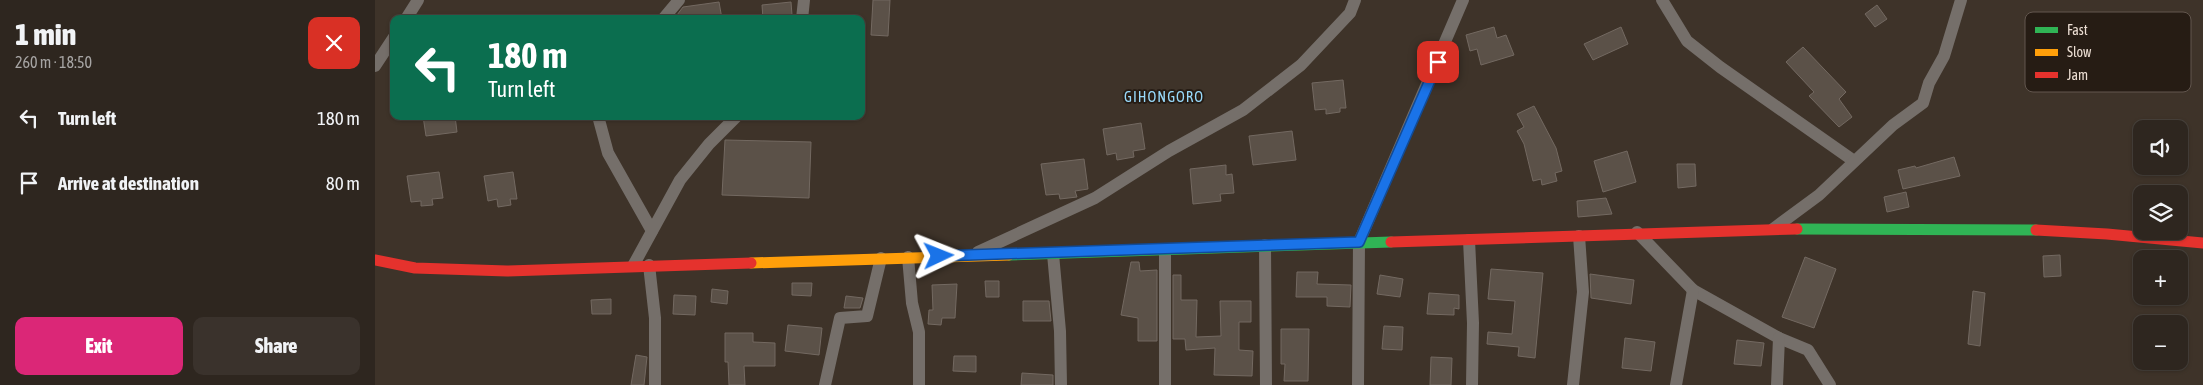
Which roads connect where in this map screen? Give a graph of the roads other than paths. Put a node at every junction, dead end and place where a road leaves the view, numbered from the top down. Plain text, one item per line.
1 (418, 0) edge
2 (679, 0) edge
3 (804, 0) edge
4 (1355, 0) edge
5 (1463, 0) edge
6 (1662, 0) edge
7 (1961, 0) edge
8 (409, 15) edge
9 (666, 15) edge
10 (802, 15) edge
11 (390, 44) edge
12 (375, 66) edge
13 (599, 120) edge
14 (733, 120) edge
15 (1854, 161) junction
16 (1773, 229) junction
17 (652, 230) junction
18 (1637, 232) junction
19 (1579, 236) junction
20 (1469, 240) junction
21 (1359, 242) junction
22 (2203, 243) edge
23 (1265, 245) junction
24 (1165, 250) junction
25 (1053, 254) junction
26 (971, 255) junction
27 (908, 257) junction
28 (881, 258) junction
29 (375, 260) edge
30 (649, 265) junction
31 (633, 266) junction
32 (1693, 290) junction
33 (1779, 338) junction
34 (655, 385) edge
35 (825, 385) edge
36 (919, 385) edge
37 (1061, 385) edge
38 (1165, 385) edge
39 (1266, 385) edge
40 (1358, 385) edge
41 (1472, 385) edge
42 (1573, 385) edge
43 (1676, 385) edge
44 (1777, 385) edge
45 (1830, 385) edge

1 - 8 street
2 - 9 street
3 - 10 street
4 - 26 street
5 - 21 street
6 - 15 street
7 - 15 street
11 - 12 street
13 - 17 street
14 - 17 street
15 - 16 street
16 - 18 main road
16 - 22 main road
17 - 31 street
18 - 19 main road
18 - 32 street
19 - 20 main road
19 - 42 street
20 - 21 main road
20 - 41 street
21 - 23 main road
21 - 40 street
23 - 24 main road
23 - 39 street
24 - 25 main road
24 - 38 street
25 - 26 main road
25 - 37 street
26 - 27 main road
27 - 28 main road
27 - 36 street
28 - 30 main road
28 - 35 street
29 - 31 main road
30 - 31 main road
30 - 34 street
32 - 33 street
32 - 43 street
33 - 44 street
33 - 45 street

